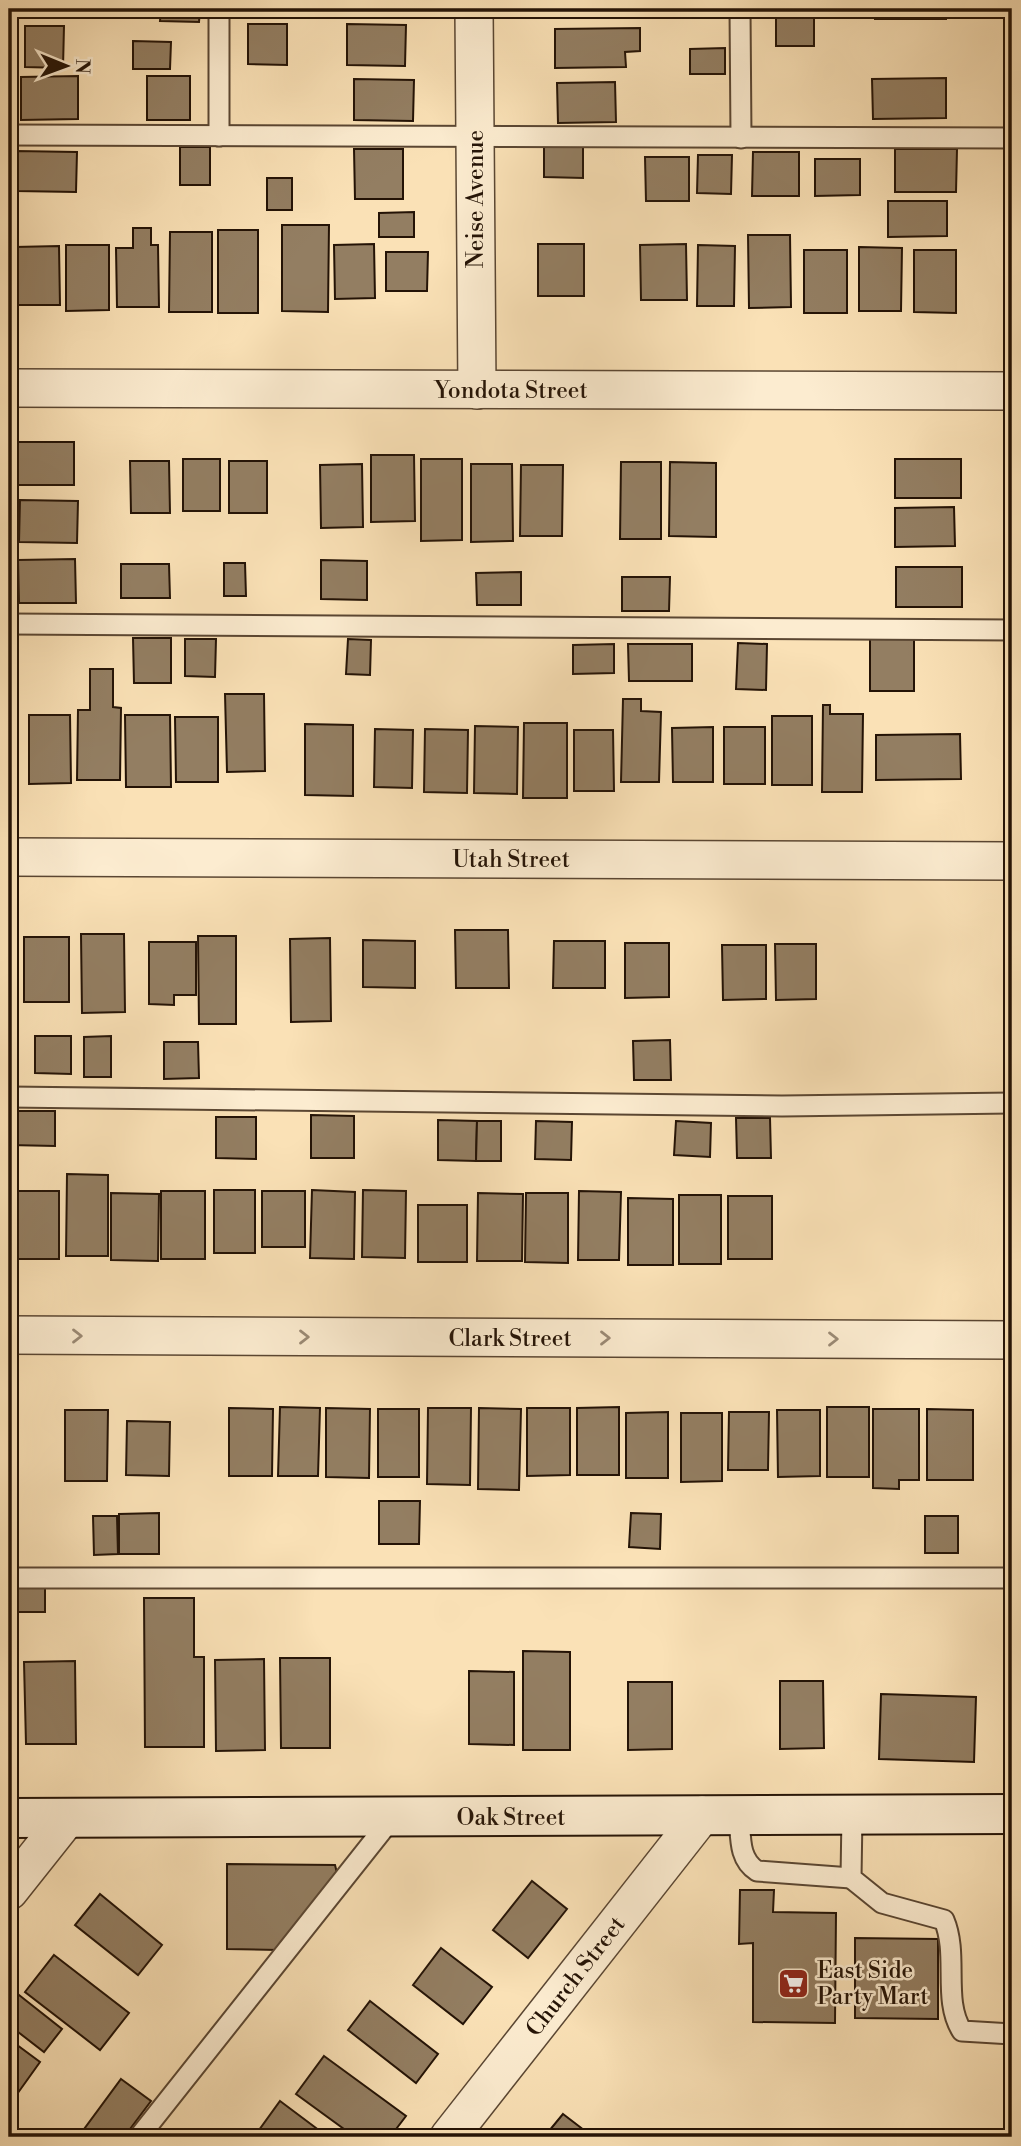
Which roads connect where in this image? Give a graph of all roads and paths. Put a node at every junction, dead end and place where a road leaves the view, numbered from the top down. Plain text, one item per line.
1 (219, 9) edge
2 (474, 9) edge
3 (740, 9) edge
4 (9, 135) edge
5 (219, 136) junction
6 (475, 137) junction
7 (741, 138) junction
8 (1012, 138) edge
9 (9, 388) edge
10 (477, 390) junction
11 (1012, 391) edge
12 (9, 624) edge
13 (1012, 630) edge
14 (9, 857) edge
15 (1012, 861) edge
16 (9, 1097) edge
17 (1012, 1103) edge
18 (9, 1335) edge
19 (1012, 1340) edge
20 (9, 1578) edge
21 (1012, 1578) edge
22 (1012, 1814) edge
23 (720, 1815) junction
24 (852, 1815) junction
25 (9, 1818) edge
26 (67, 1818) junction
27 (392, 1818) junction
28 (851, 1878) junction
29 (9, 1891) edge
30 (1012, 2034) edge
31 (139, 2137) edge
32 (449, 2137) edge

1 - 5 lane
2 - 6 street, Neise Avenue
3 - 7 lane
4 - 5 lane
5 - 6 lane
6 - 7 lane
6 - 10 street, Neise Avenue
7 - 8 lane
9 - 10 street, Yondota Street
10 - 11 street, Yondota Street
12 - 13 lane
14 - 15 street, Utah Street
16 - 17 lane
18 -> 19 street, Clark Street
20 - 21 lane
22 - 24 main road, Oak Street
23 - 24 main road, Oak Street
23 - 27 main road, Oak Street
23 - 28 lane
23 - 32 street, Church Street
24 - 28 lane
25 - 26 main road, Oak Street
26 - 27 main road, Oak Street
26 - 29 street
27 - 31 lane
28 - 30 lane

